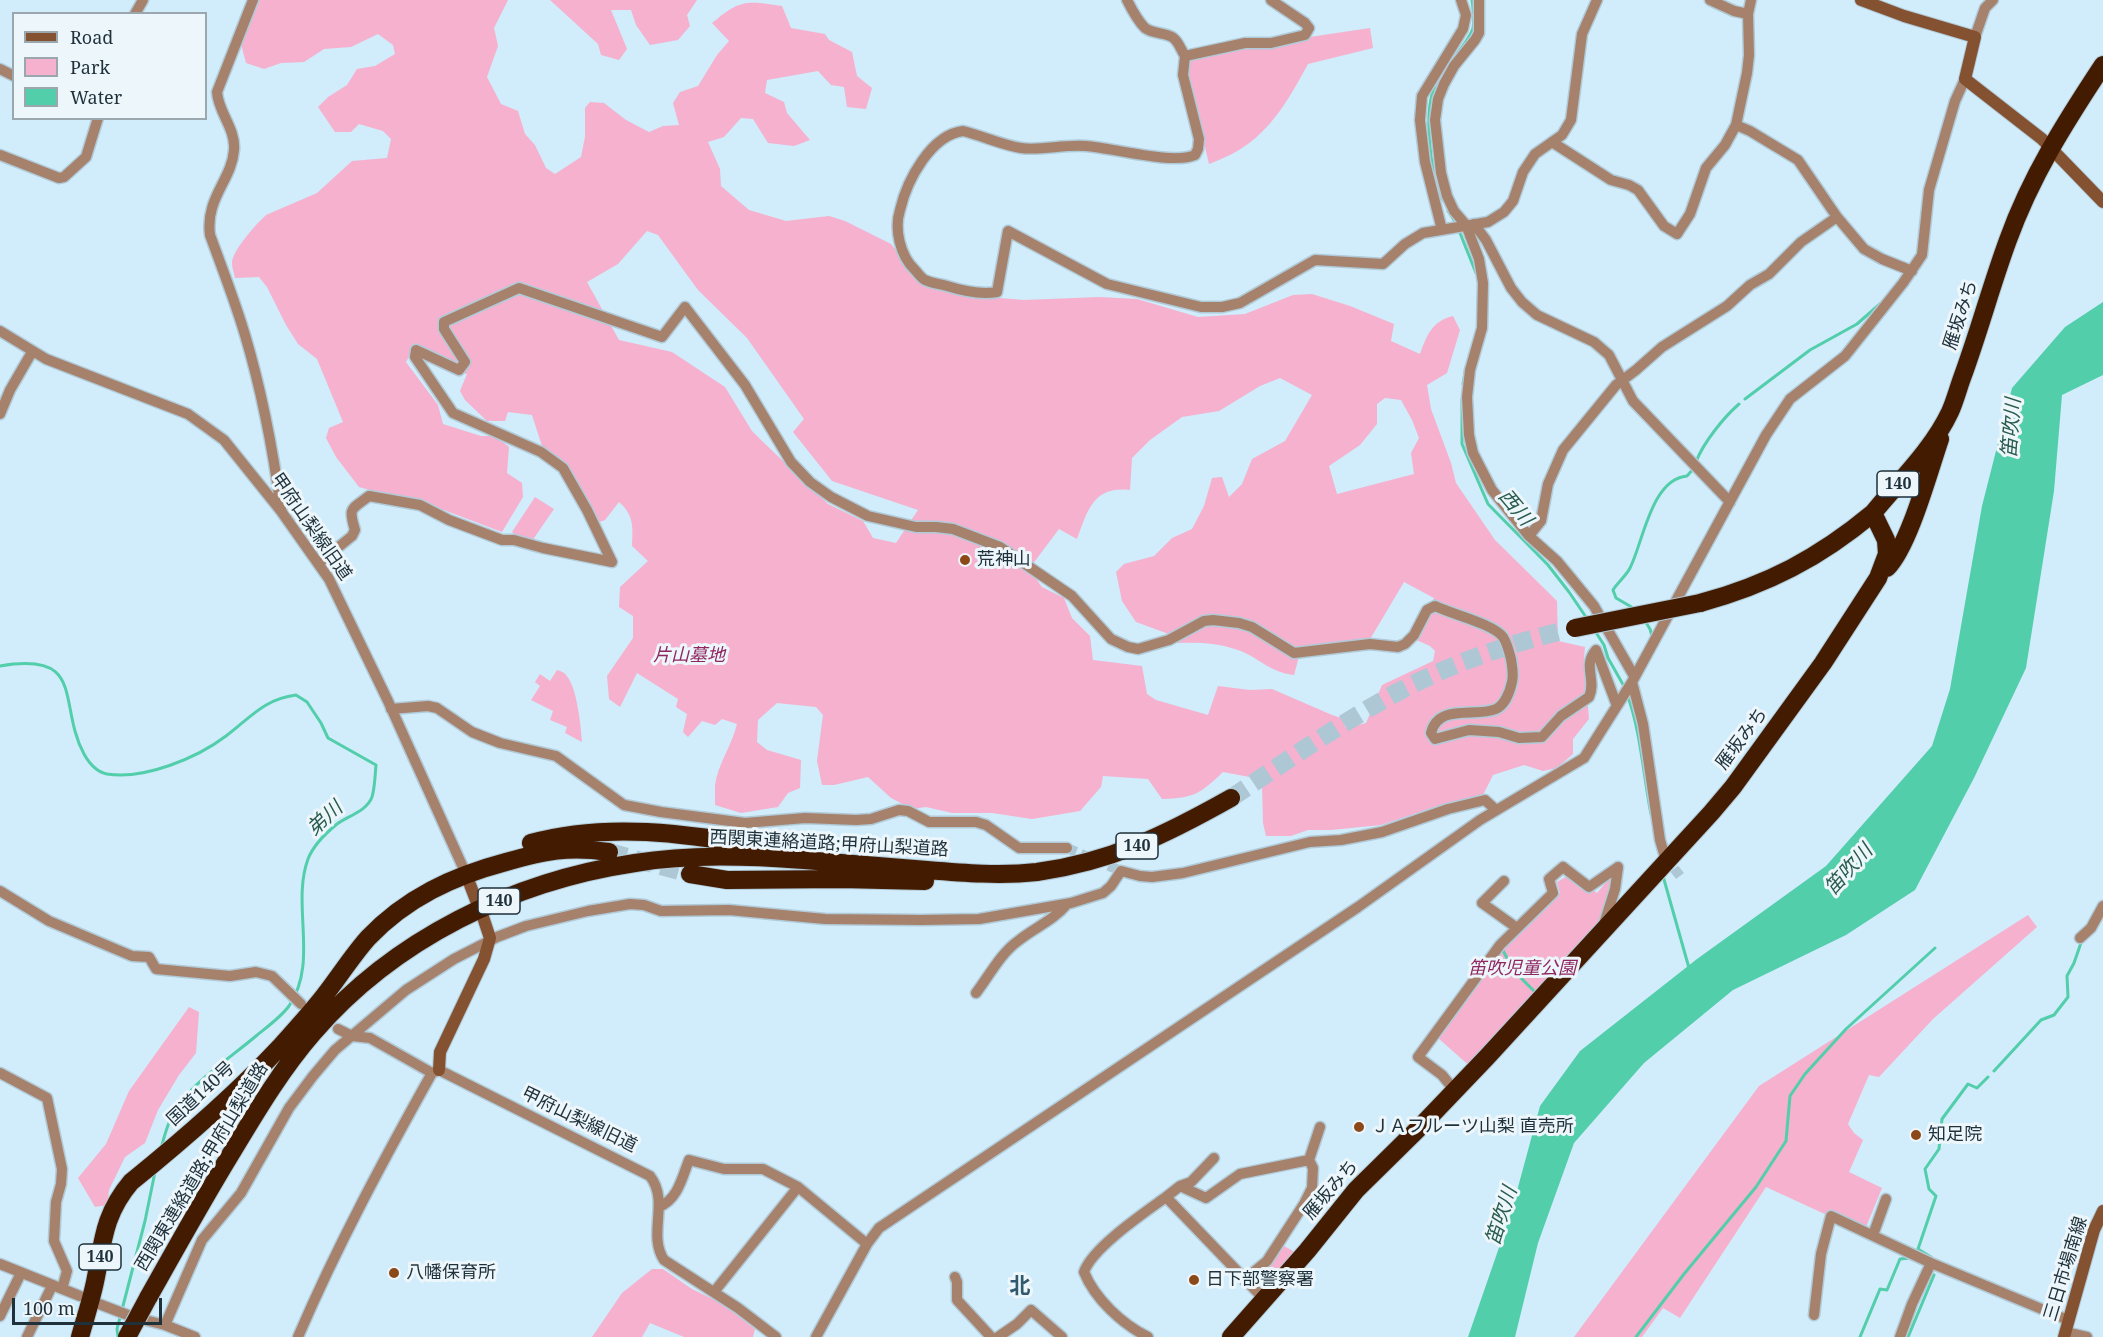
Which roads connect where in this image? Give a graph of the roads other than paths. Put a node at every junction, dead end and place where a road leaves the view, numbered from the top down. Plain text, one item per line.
1 (253, 0) edge
2 (1127, 0) edge
3 (1271, 0) edge
4 (1461, 0) edge
5 (1479, 0) edge
6 (1597, 0) edge
7 (1710, 0) edge
8 (1752, 0) edge
9 (1861, 0) edge
10 (1993, 0) edge
11 (1748, 14) junction
12 (1975, 37) junction
13 (1185, 56) junction
14 (2103, 65) edge
15 (1965, 79) junction
16 (96, 120) edge
17 (1736, 125) junction
18 (1552, 142) junction
19 (2055, 151) junction
20 (0, 155) edge
21 (2103, 202) edge
22 (1837, 217) junction
23 (1470, 225) junction
24 (1442, 230) junction
25 (1912, 271) junction
26 (0, 331) edge
27 (32, 351) junction
28 (1623, 380) junction
29 (1950, 412) junction
30 (0, 414) edge
31 (1730, 502) junction
32 (281, 511) junction
33 (1873, 513) junction
34 (1529, 536) junction
35 (319, 563) junction
36 (1878, 578) junction
37 (1562, 631) tunnel mouth
38 (1633, 679) junction
39 (1617, 706) junction
40 (392, 709) junction
41 (1231, 798) tunnel mouth
42 (1496, 810) junction
43 (1066, 848) tunnel mouth
44 (609, 852) tunnel mouth
45 (1663, 862) junction
46 (1034, 872) junction
47 (466, 874) junction
48 (690, 874) tunnel mouth
49 (989, 874) junction
50 (1504, 881) dead end
51 (0, 891) edge
52 (477, 903) dead end
53 (1068, 904) junction
54 (2103, 906) edge
55 (483, 917) dead end
56 (1609, 926) junction
57 (1517, 928) junction
58 (2079, 938) dead end
59 (489, 942) junction
60 (976, 993) dead end
61 (301, 1004) dead end
62 (338, 1029) dead end
63 (352, 1036) junction
64 (436, 1071) junction
65 (0, 1073) edge
66 (1455, 1091) junction
67 (1320, 1127) dead end
68 (1214, 1158) dead end
69 (1309, 1160) junction
70 (1180, 1186) junction
71 (798, 1187) junction
72 (1166, 1197) junction
73 (1886, 1198) dead end
74 (659, 1207) junction
75 (2103, 1211) edge
76 (1873, 1235) junction
77 (867, 1244) junction
78 (1931, 1263) junction
79 (0, 1264) edge
80 (21, 1273) junction
81 (955, 1277) dead end
82 (1244, 1280) junction
83 (57, 1287) junction
84 (714, 1292) junction
85 (80, 1296) dead end
86 (1264, 1299) junction
87 (99, 1304) dead end
88 (1814, 1315) dead end
89 (0, 1317) edge
90 (165, 1325) junction
91 (2066, 1330) edge
92 (1134, 1334) edge
93 (27, 1337) edge
94 (80, 1337) edge
95 (128, 1337) edge
96 (195, 1337) edge
97 (298, 1337) edge
98 (776, 1337) edge
99 (816, 1337) edge
100 (992, 1337) edge
101 (998, 1337) edge
102 (1062, 1337) edge
103 (1148, 1337) edge
104 (1231, 1337) edge
105 (1900, 1337) edge
106 (2087, 1337) edge

1 - 32 street
2 - 13 street
3 - 13 street
4 - 24 street
5 - 23 street
6 - 18 street
7 - 11 street
8 - 11 street
9 - 12 street
10 - 12 street
11 - 17 street
12 - 15 street
13 - 24 street
14 - 19 highway, 雁坂みち / 140
15 - 19 street
15 - 25 street
16 - 20 street
17 - 18 street
17 - 22 street
18 - 23 street
19 - 21 street
19 - 29 highway, 雁坂みち / 140
22 - 25 street
22 - 28 street
23 - 24 street
23 - 28 street
23 - 34 street
25 - 31 street
26 - 27 street, 甲府山梨線旧道
27 - 30 street
27 - 32 street, 甲府山梨線旧道
28 - 31 street
28 - 34 street
29 - 33 highway, 雁坂みち / 140
29 - 36 highway
31 - 38 street
32 - 35 street, 甲府山梨線旧道
33 - 36 highway, 雁坂みち / 140
33 - 37 highway, 140, bridge
34 - 38 street
35 - 39 street
35 - 40 street, 甲府山梨線旧道
36 - 45 highway, 雁坂みち / 140
38 - 39 street
38 - 45 street
39 - 42 street
40 - 43 street
40 - 47 street, 甲府山梨線旧道
41 - 46 highway, 西関東連絡道路;甲府山梨道路 / 140
42 - 53 street
42 - 77 street
44 - 47 highway
45 - 56 highway, 雁坂みち / 140
46 - 48 highway
46 - 49 highway, 西関東連絡道路;甲府山梨道路 / 140
47 - 49 highway
47 - 52 street, 甲府山梨線旧道
47 - 94 highway, 国道140号 / 140
49 - 95 highway, 西関東連絡道路;甲府山梨道路 / 140, bridge
50 - 57 street
51 - 61 street
53 - 59 street
53 - 60 street
54 - 58 street
55 - 59 street
56 - 57 street
56 - 66 highway, 雁坂みち / 140
57 - 66 street
59 - 63 street
59 - 64 street
62 - 63 street, 甲府山梨線旧道
63 - 64 street, 甲府山梨線旧道
63 - 90 street
64 - 74 street, 甲府山梨線旧道
64 - 97 street
65 - 83 street
66 - 86 highway, 雁坂みち / 140
67 - 69 street
68 - 70 street
69 - 70 street
69 - 82 street
70 - 72 street
71 - 74 street
71 - 77 street
71 - 84 street
72 - 82 street
72 - 92 street
73 - 76 street
74 - 84 street, 甲府山梨線旧道
75 - 91 street, 三日市場南線
76 - 78 street
76 - 88 street
77 - 99 street
78 - 91 street
78 - 105 street
79 - 80 street
80 - 83 street
80 - 89 street
81 - 100 street
82 - 86 street
83 - 85 street
83 - 93 street
84 - 98 street, 甲府山梨線旧道
86 - 104 highway, 雁坂みち / 140
87 - 90 street
90 - 96 street
91 - 106 street
92 - 103 street
101 - 102 street

